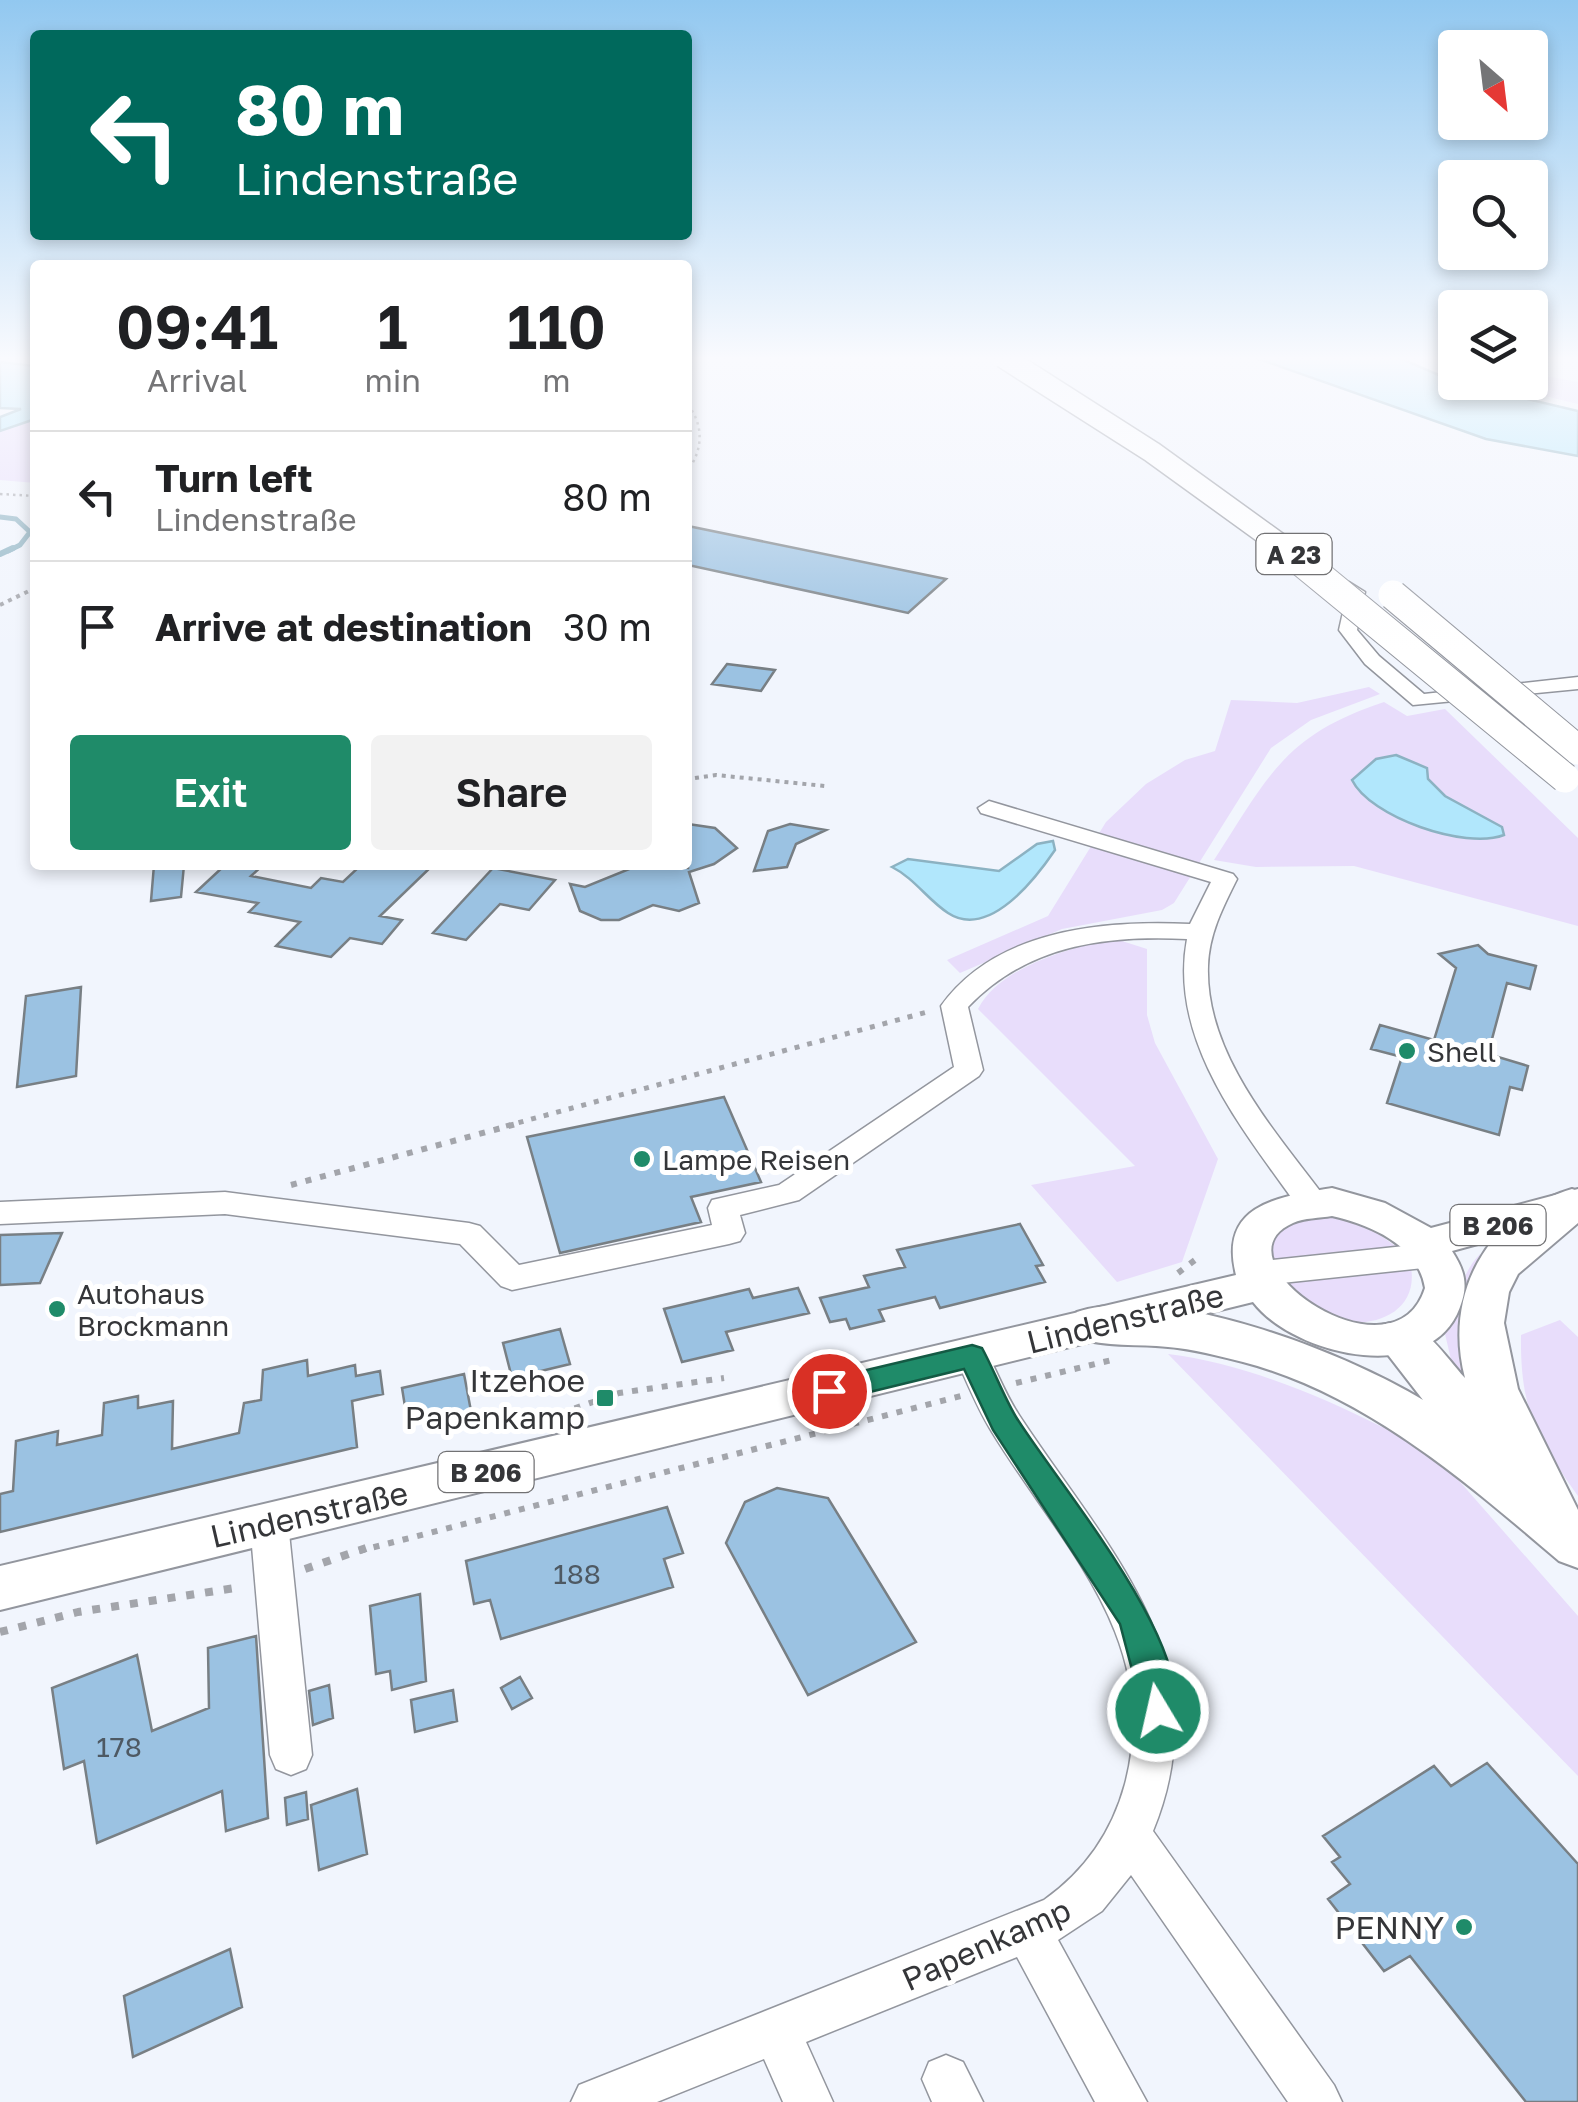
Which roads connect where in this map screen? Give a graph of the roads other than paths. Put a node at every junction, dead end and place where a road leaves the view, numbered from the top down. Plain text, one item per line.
1 (1157, 455) edge
2 (1167, 455) edge
3 (1355, 566) dead end
4 (1578, 683) edge
5 (1574, 772) edge
6 (989, 808) dead end
7 (1199, 932) junction
8 (1312, 1202) junction
9 (1575, 1204) edge
10 (0, 1214) edge
11 (1429, 1250) junction
12 (1256, 1280) junction
13 (1399, 1338) junction
14 (1112, 1340) junction
15 (980, 1373) junction
16 (269, 1523) junction
17 (1569, 1531) edge
18 (0, 1588) edge
19 (291, 1755) dead end
20 (1130, 1836) junction
21 (1028, 1932) junction
22 (776, 2030) junction
23 (596, 2102) edge
24 (808, 2102) edge
25 (1122, 2102) edge
26 (1317, 2102) edge

1 - 5 highway, A 23, bridge
2 - 4 street
3 - 5 highway, A 23, bridge
6 - 7 street
7 - 8 street
7 - 10 street
8 - 11 main road
8 - 12 main road
9 - 11 main road, B 206
9 - 17 highway
11 - 12 street
11 - 13 main road
12 - 13 main road
12 - 14 main road, Lindenstraße / B 206
13 - 17 highway
14 - 15 main road, Lindenstraße / B 206
14 - 17 highway
15 - 16 main road, Lindenstraße / B 206
15 - 20 street, Papenkamp
16 - 18 main road, Lindenstraße / B 206
16 - 19 street
20 - 21 street, Papenkamp
20 - 26 street
21 - 22 street, Papenkamp
21 - 25 street
22 - 23 street, Papenkamp
22 - 24 street

